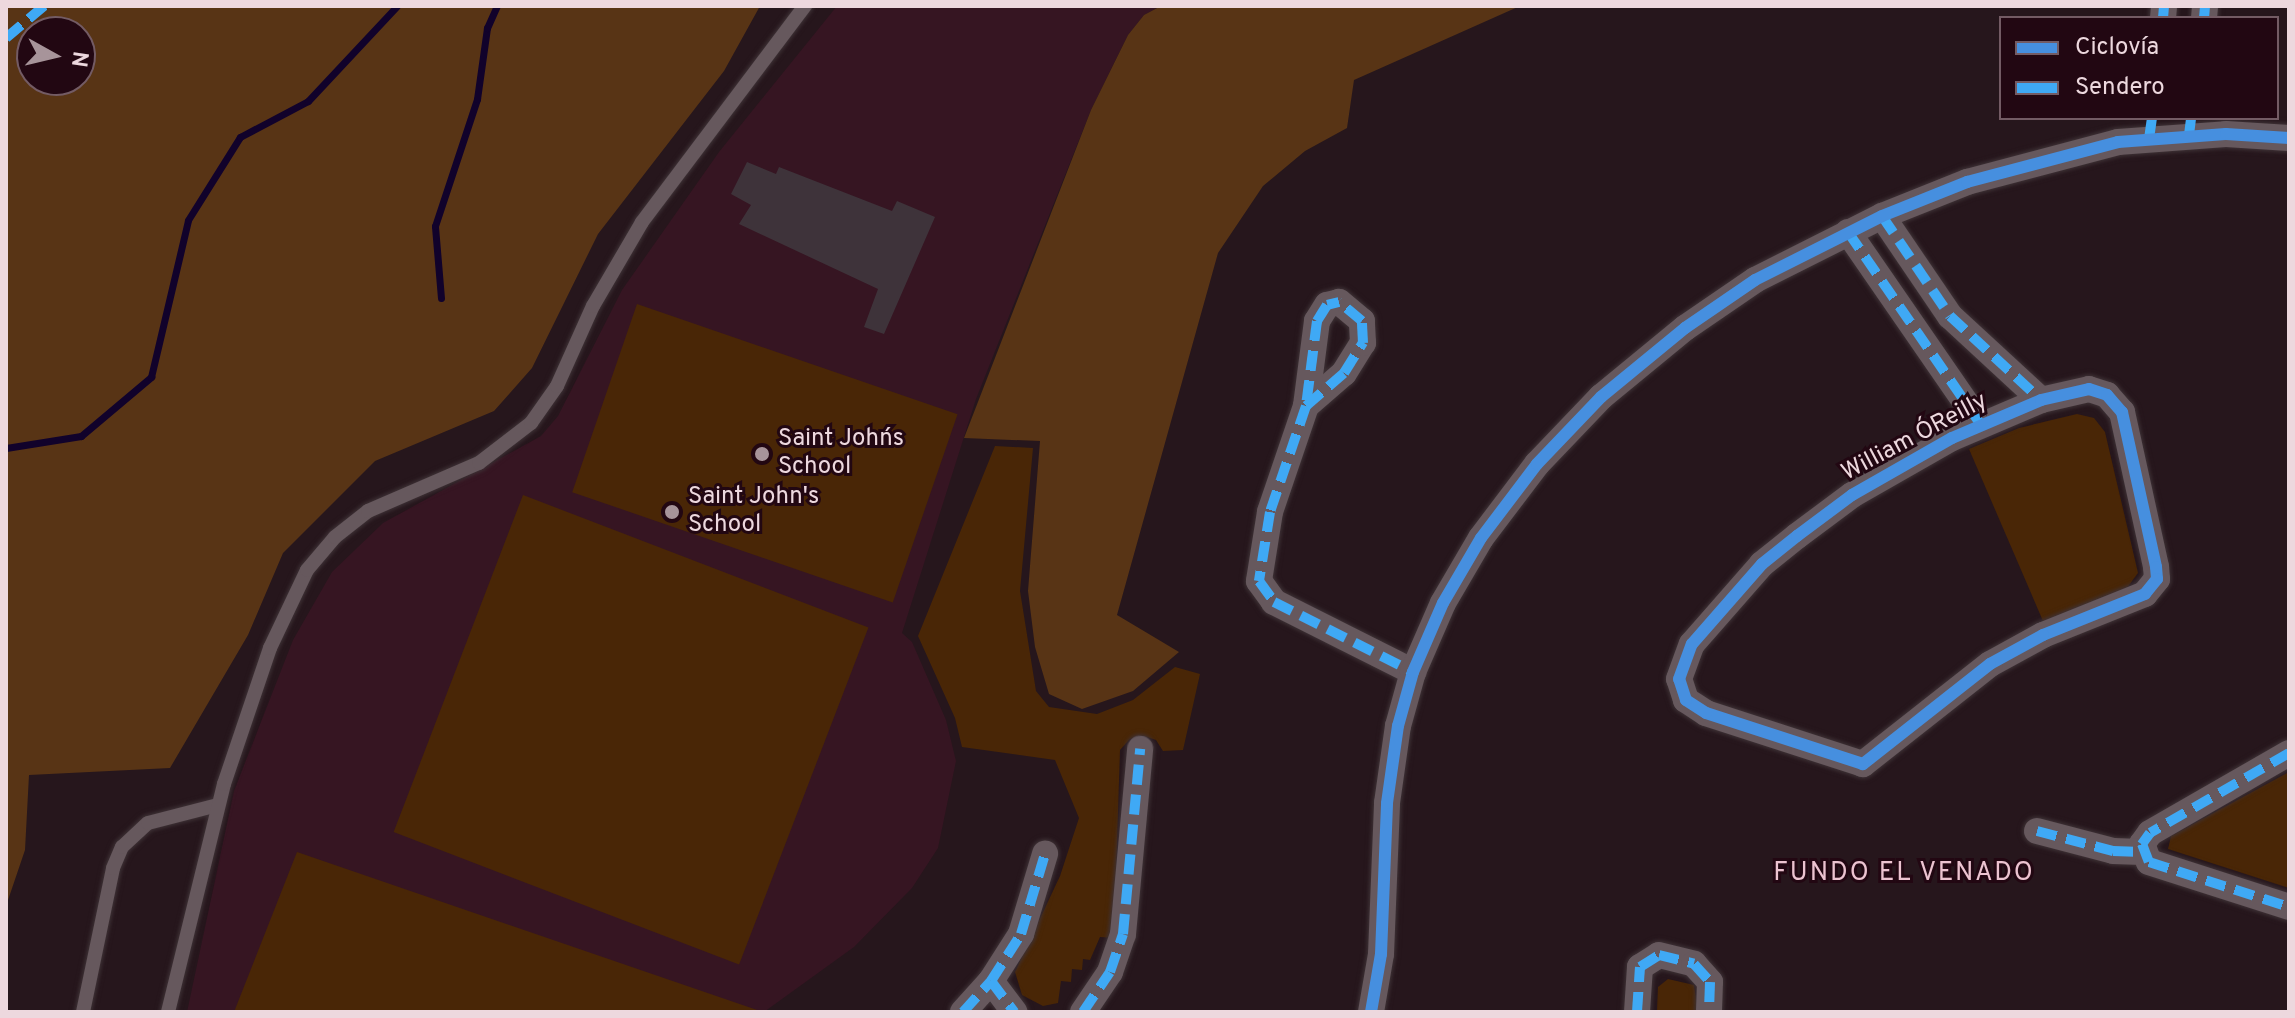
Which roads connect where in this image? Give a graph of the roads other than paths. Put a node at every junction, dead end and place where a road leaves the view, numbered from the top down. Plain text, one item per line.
1 (805, 6) edge
2 (2190, 127) edge
3 (2151, 128) edge
4 (2289, 138) edge
5 (1882, 216) junction
6 (1848, 232) junction
7 (2041, 400) junction
8 (1306, 406) dead end
9 (1981, 425) junction
10 (1413, 672) junction
11 (1140, 749) dead end
12 (2289, 753) edge
13 (218, 805) junction
14 (2037, 831) dead end
15 (2142, 852) junction
16 (1045, 854) dead end
17 (2289, 907) edge
18 (991, 981) junction
19 (83, 1012) edge
20 (168, 1012) edge
21 (963, 1012) edge
22 (1014, 1012) edge
23 (1083, 1012) edge
24 (1372, 1012) edge
25 (1637, 1012) edge
26 (1709, 1012) edge

1 - 13 lane
2 - 3 street
2 - 4 street
3 - 5 street
5 - 6 street
5 - 7 street, William O´Reilly
6 - 9 street, William O´Reilly
6 - 10 street
7 - 9 street, William O´Reilly
7 - 9 street, William O´Reilly
8 - 10 street
10 - 24 street
11 - 23 street
12 - 15 street
13 - 19 lane
13 - 20 lane
14 - 15 street
15 - 17 street
16 - 18 street
18 - 21 street
18 - 22 street
25 - 26 street

